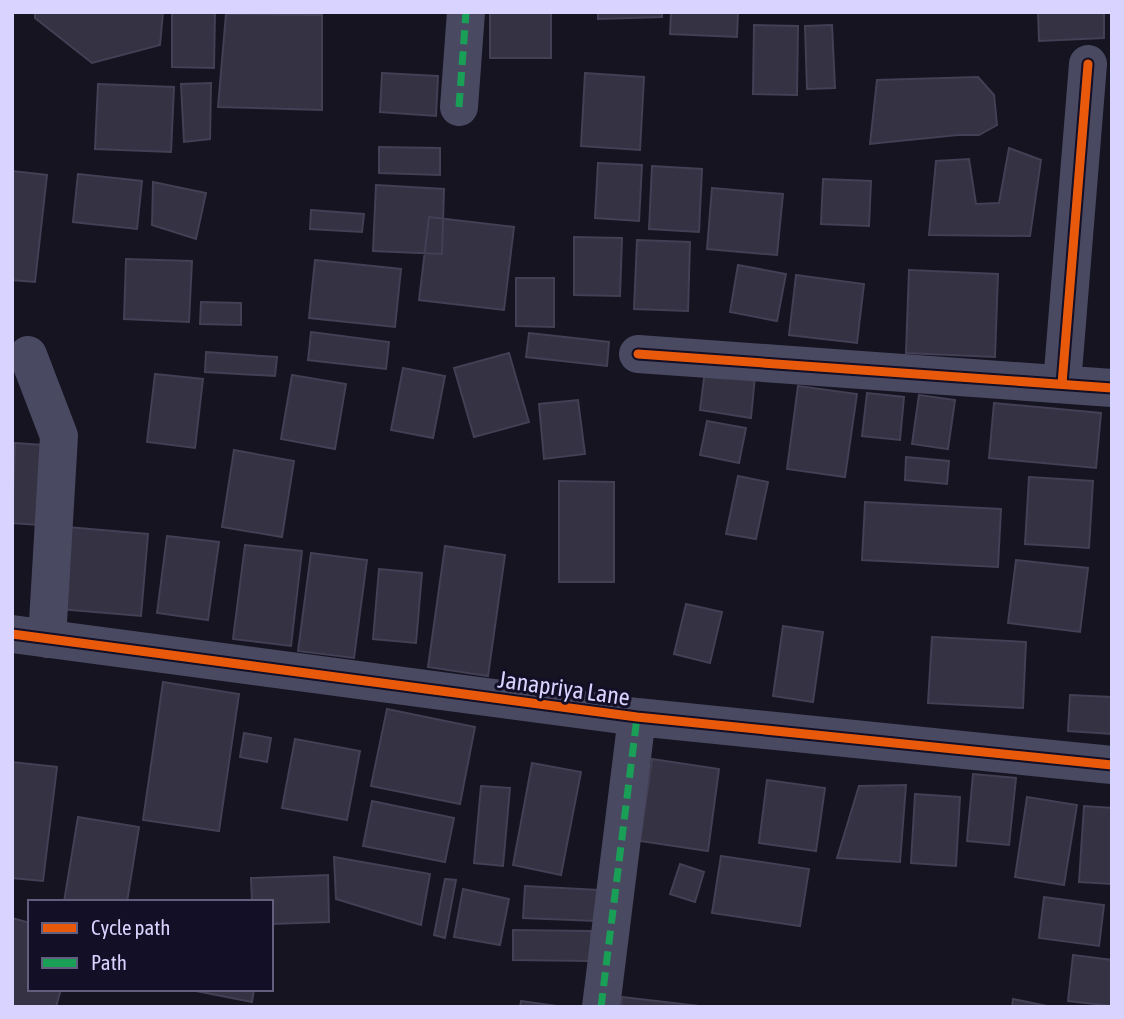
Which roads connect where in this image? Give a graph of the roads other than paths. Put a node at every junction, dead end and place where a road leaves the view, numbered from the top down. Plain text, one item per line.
1 (466, 12) edge
2 (1088, 64) dead end
3 (459, 107) dead end
4 (638, 354) dead end
5 (28, 355) dead end
6 (1062, 384) junction
7 (1112, 388) edge
8 (30, 637) edge
9 (637, 717) junction
10 (1112, 765) edge
11 (601, 1007) edge

1 - 3 street
2 - 6 street
4 - 6 street
5 - 8 street
6 - 7 street
8 - 9 street, Janapriya Lane
9 - 10 street, Janapriya Lane
9 - 11 street

